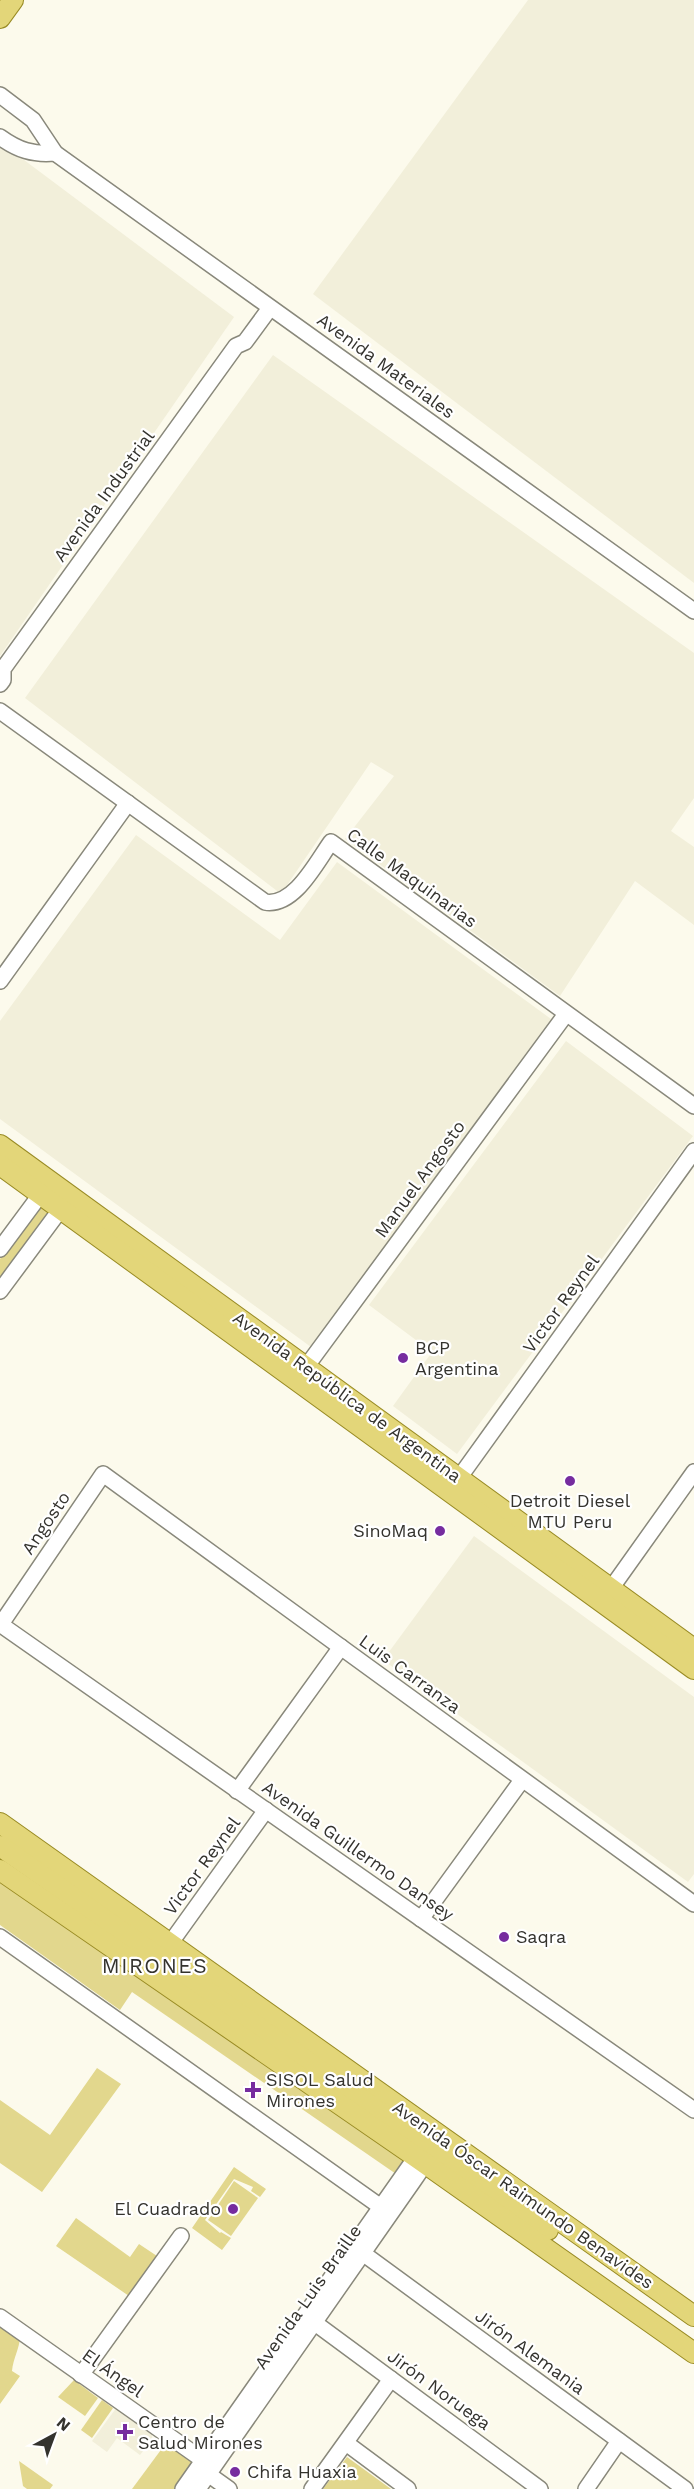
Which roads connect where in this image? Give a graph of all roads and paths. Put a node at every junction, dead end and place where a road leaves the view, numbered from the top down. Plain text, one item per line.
1 (13, 0) edge
2 (0, 18) edge
3 (0, 95) edge
4 (0, 137) edge
5 (55, 153) junction
6 (266, 305) junction
7 (694, 611) edge
8 (1, 674) edge
9 (0, 711) edge
10 (128, 803) junction
11 (0, 981) edge
12 (566, 1014) junction
13 (694, 1106) edge
14 (0, 1144) edge
15 (694, 1152) edge
16 (0, 1165) edge
17 (46, 1188) junction
18 (65, 1202) junction
19 (0, 1249) edge
20 (0, 1291) edge
21 (306, 1367) junction
22 (694, 1473) edge
23 (103, 1474) joint
24 (459, 1478) junction
25 (607, 1595) junction
26 (0, 1624) edge
27 (341, 1647) junction
28 (694, 1649) edge
29 (694, 1669) edge
30 (522, 1780) junction
31 (237, 1791) junction
32 (266, 1810) junction
33 (0, 1823) edge
34 (0, 1846) edge
35 (0, 1870) edge
36 (694, 1904) edge
37 (422, 1919) junction
38 (0, 1938) edge
39 (169, 1945) junction
40 (694, 2110) edge
41 (419, 2122) junction
42 (423, 2156) junction
43 (381, 2206) junction
44 (181, 2236) dead end
45 (358, 2250) junction
46 (694, 2316) edge
47 (0, 2317) edge
48 (315, 2323) junction
49 (694, 2332) edge
50 (694, 2353) edge
51 (81, 2374) junction
52 (391, 2379) junction
53 (619, 2441) junction
54 (346, 2443) junction
55 (206, 2467) junction
56 (694, 2482) edge
57 (183, 2489) edge
58 (198, 2489) edge
59 (229, 2489) edge
60 (312, 2489) edge
61 (408, 2489) edge
62 (540, 2489) edge
63 (586, 2489) edge
64 (687, 2489) edge

1 - 2 main road
3 - 5 street, Avenida Materiales
4 - 5 street
5 - 6 street, Avenida Materiales
6 - 7 street, Avenida Materiales
6 - 8 street, Avenida Industrial
9 - 10 street, Calle Maquinarias
10 - 11 street
10 - 12 street, Calle Maquinarias
12 - 13 street, Calle Maquinarias
12 - 21 street, Manuel Angosto
14 - 17 main road, Avenida República de Argentina
15 - 24 street, Victor Reynel
16 - 17 main road, Avenida República de Argentina
17 - 18 main road, Avenida República de Argentina
17 - 19 street
18 - 20 street
18 - 21 main road, Avenida República de Argentina
18 - 25 main road, Avenida República de Argentina
21 - 24 main road, Avenida República de Argentina
22 - 25 street
23 - 26 street, Angosto
23 - 27 street, Luis Carranza
24 - 25 main road, Avenida República de Argentina
25 - 28 main road, Avenida República de Argentina
25 - 29 main road, Avenida República de Argentina
26 - 31 street, Avenida Guillermo Dansey
27 - 30 street, Luis Carranza
27 - 31 street
30 - 36 street, Luis Carranza
30 - 37 street
31 - 32 street, Avenida Guillermo Dansey
32 - 37 street, Avenida Guillermo Dansey
32 - 39 street, Victor Reynel
33 - 39 main road, Avenida Óscar Raimundo Benavides
34 - 42 main road, Avenida Óscar Raimundo Benavides
35 - 42 main road, Avenida Óscar Raimundo Benavides
37 - 40 street, Avenida Guillermo Dansey
38 - 43 street
39 - 41 main road, Avenida Óscar Raimundo Benavides
41 - 42 street
41 - 46 main road, Avenida Óscar Raimundo Benavides
42 - 43 street, Avenida Luis Braille
42 - 45 street, Avenida Luis Braille
42 - 49 main road, Avenida Óscar Raimundo Benavides
42 - 50 main road, Avenida Óscar Raimundo Benavides
43 - 45 street, Avenida Luis Braille
44 - 51 street
45 - 48 street, Avenida Luis Braille
45 - 53 street, Jirón Alemania
45 - 55 street, Avenida Luis Braille
47 - 51 street, El Ángel
48 - 52 street, Jirón Noruega
48 - 55 street, Avenida Luis Braille
51 - 55 street, El Ángel
52 - 54 street
52 - 62 street, Jirón Noruega
53 - 63 street
53 - 64 street, Jirón Alemania
54 - 60 street
54 - 61 street
55 - 57 street, Avenida Luis Braille
55 - 58 street, Avenida Luis Braille
55 - 59 street, El Ángel
56 - 64 street

